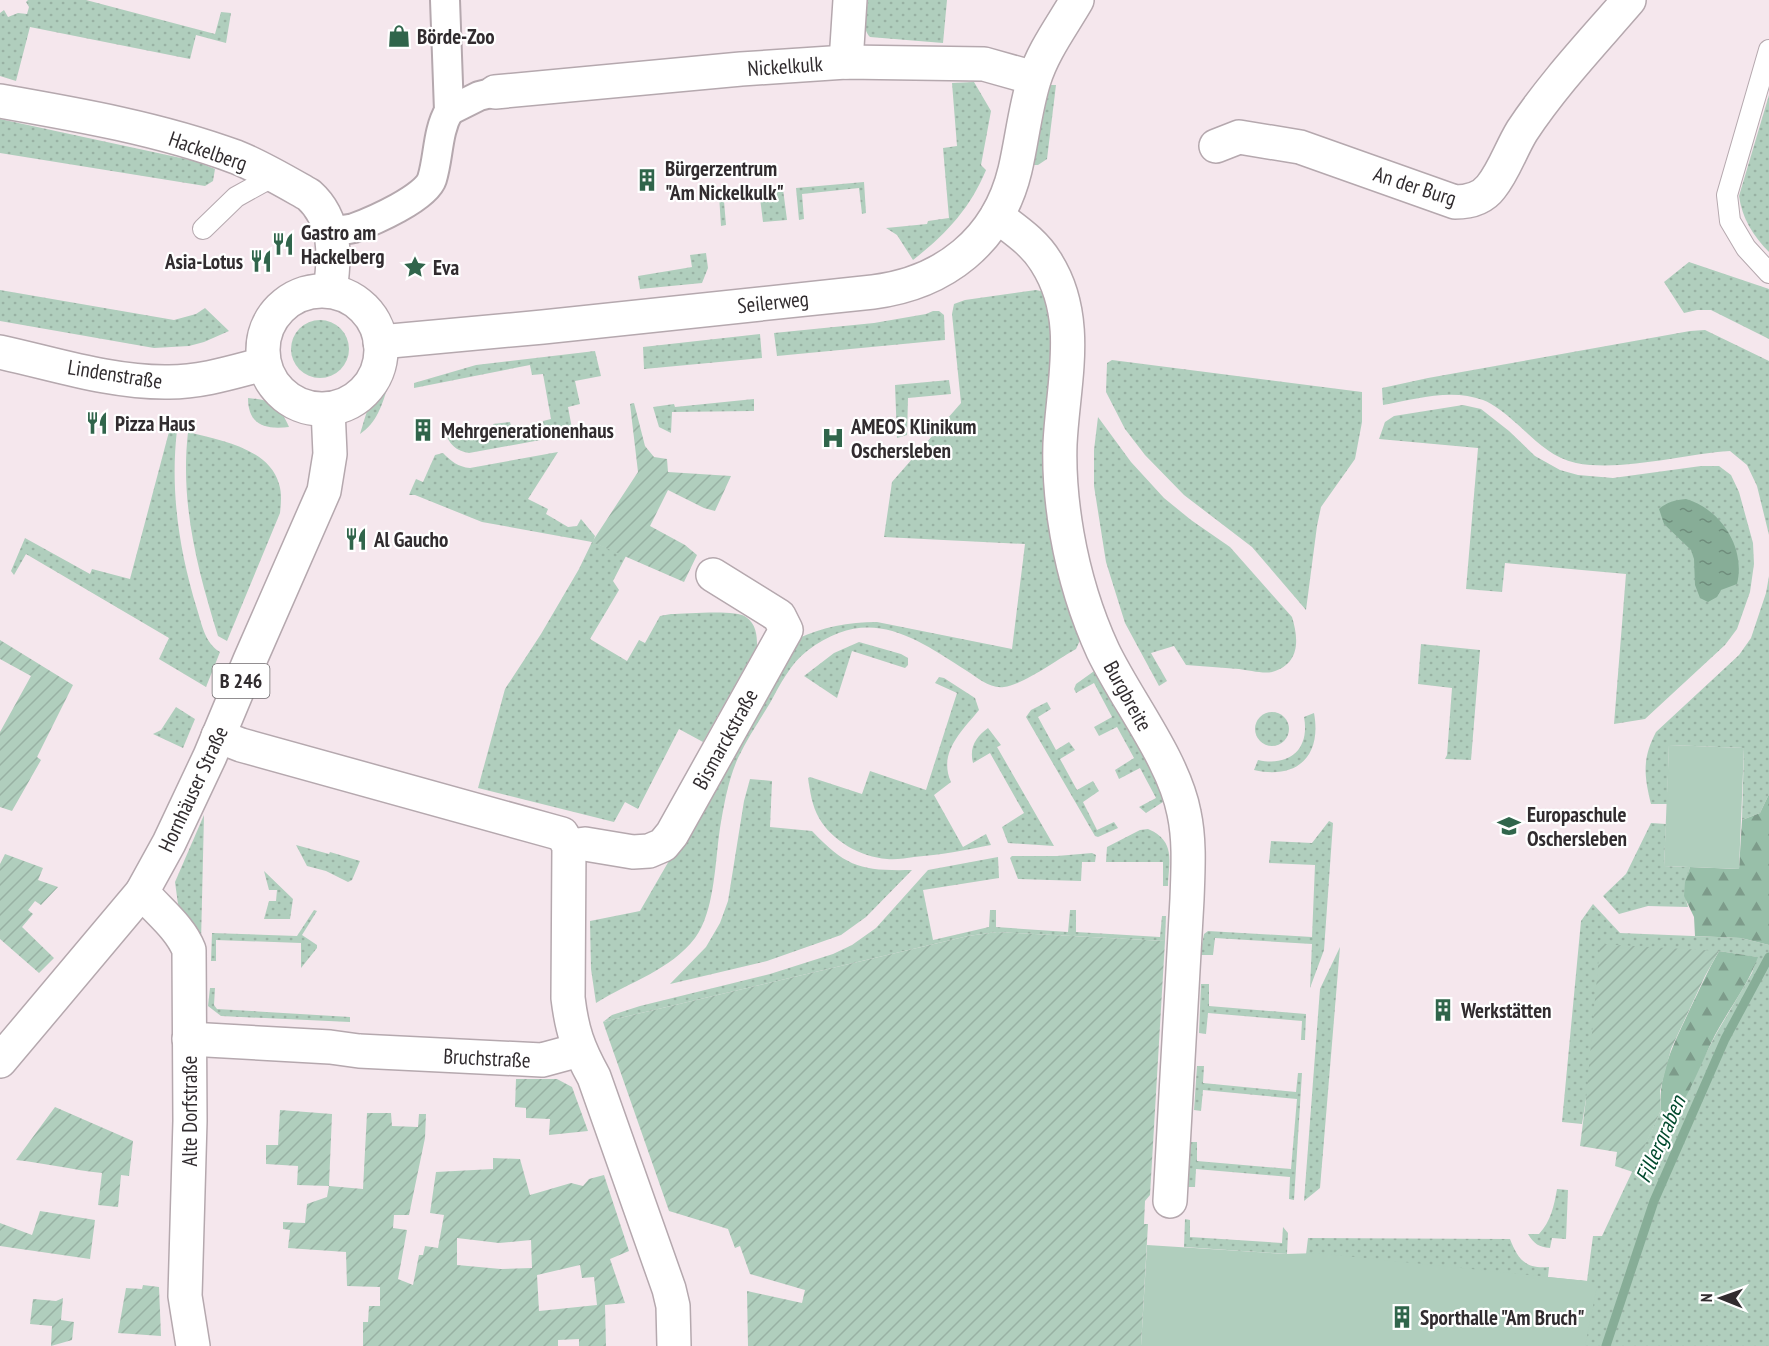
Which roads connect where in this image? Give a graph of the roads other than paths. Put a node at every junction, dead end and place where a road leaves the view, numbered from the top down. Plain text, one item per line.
1 (445, 0) edge
2 (850, 0) edge
3 (1077, 0) edge
4 (1629, 0) edge
5 (1769, 50) edge
6 (846, 62) junction
7 (1034, 78) junction
8 (495, 92) joint
9 (0, 101) edge
10 (448, 111) junction
11 (1216, 146) dead end
12 (274, 176) junction
13 (997, 216) junction
14 (202, 229) dead end
15 (330, 231) junction
16 (1769, 273) edge
17 (330, 291) junction
18 (380, 342) junction
19 (0, 352) edge
20 (264, 364) junction
21 (328, 409) junction
22 (713, 575) dead end
23 (218, 736) junction
24 (569, 846) junction
25 (141, 892) junction
26 (189, 1039) junction
27 (579, 1050) junction
28 (0, 1061) edge
29 (1170, 1201) dead end
30 (192, 1346) edge
31 (674, 1346) edge

1 - 10 street
2 - 6 street
3 - 7 street
4 - 11 street, An der Burg
5 - 16 lane
6 - 7 street, Nickelkulk
6 - 8 street, Nickelkulk
7 - 13 street, Seilerweg
8 - 10 street, Nickelkulk
9 - 12 street, Hackelberg
10 - 15 street
12 - 14 lane
12 - 15 street, Hackelberg
13 - 18 street, Seilerweg
13 - 29 street, Burgbreite
15 - 17 street, Hackelberg
17 - 18 street
17 - 20 street
18 - 21 street
19 - 20 street, Lindenstraße
20 - 21 street
21 - 23 street, Hornhäuser Straße / B 246
22 - 24 street, Bismarckstraße
23 - 24 street
23 - 25 street, Hornhäuser Straße / B 246
24 - 27 street
25 - 26 street, Alte Dorfstraße
25 - 28 street, Hornhäuser Straße / B 246
26 - 27 street, Bruchstraße
26 - 30 street, Alte Dorfstraße
27 - 31 street

